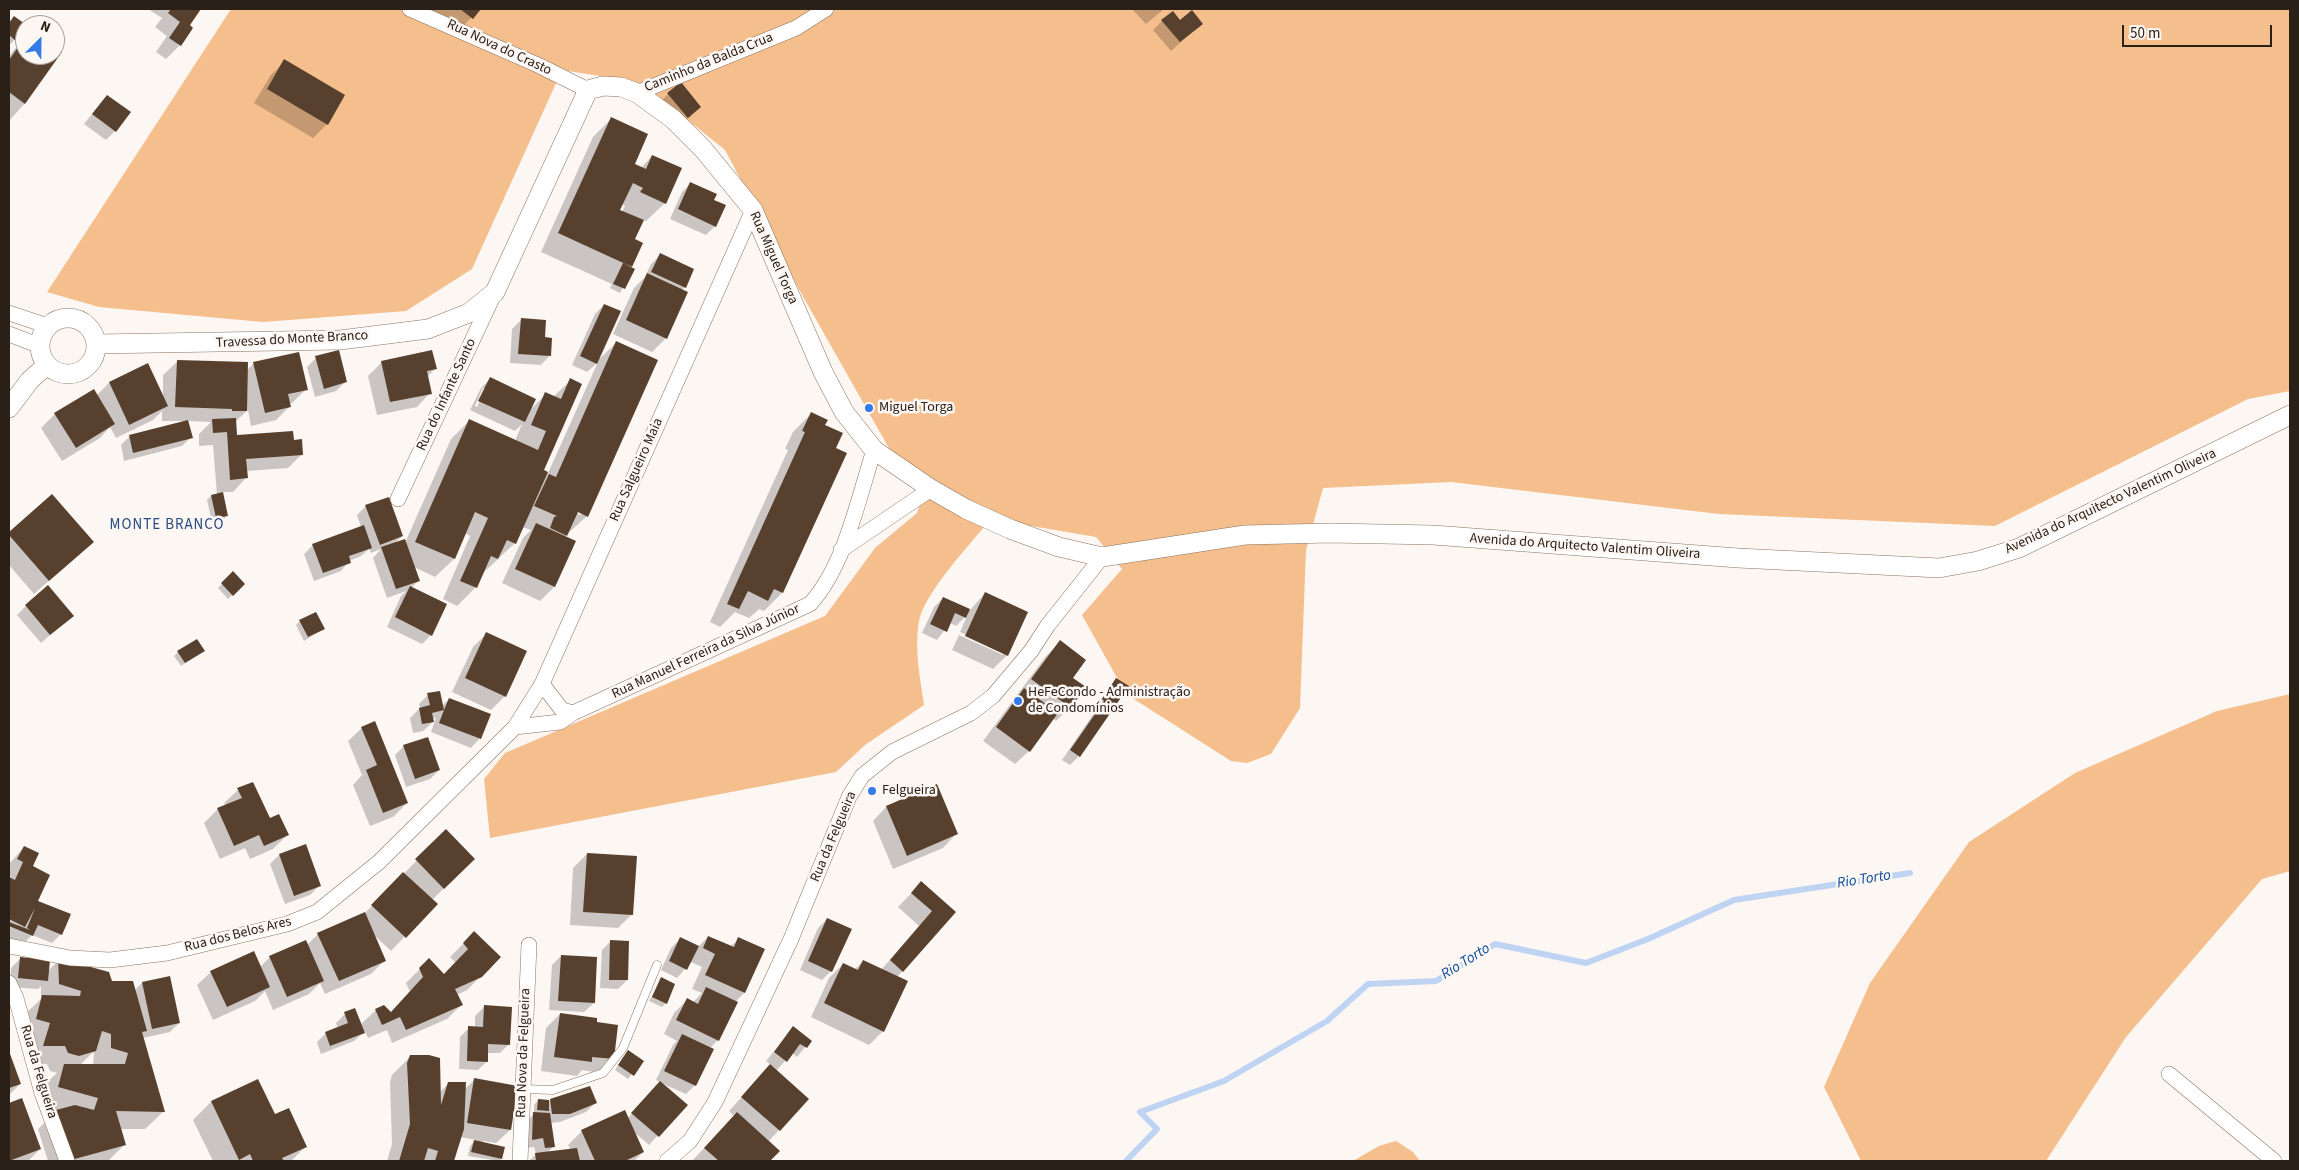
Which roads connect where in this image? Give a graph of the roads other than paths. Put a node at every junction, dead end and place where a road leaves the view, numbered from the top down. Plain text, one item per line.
1 (410, 9) edge
2 (826, 9) edge
3 (588, 90) junction
4 (636, 93) junction
5 (753, 210) junction
6 (495, 292) junction
7 (9, 313) edge
8 (48, 326) junction
9 (9, 334) edge
10 (96, 344) junction
11 (40, 346) junction
12 (47, 365) junction
13 (9, 408) edge
14 (2290, 414) edge
15 (874, 450) junction
16 (931, 489) junction
17 (398, 499) dead end
18 (841, 550) junction
19 (1102, 557) junction
20 (542, 684) junction
21 (573, 713) junction
22 (515, 727) junction
23 (529, 945) dead end
24 (9, 946) edge
25 (657, 965) dead end
26 (9, 983) edge
27 (2169, 1074) dead end
28 (523, 1089) junction
29 (67, 1161) edge
30 (520, 1161) edge
31 (668, 1161) edge
32 (2274, 1161) edge

1 - 3 street, Rua Nova do Crasto
2 - 4 street, Caminho da Balda Crua
3 - 4 street, Caminho da Balda Crua
3 - 6 street, Travessa do Monte Branco
4 - 5 street, Rua Miguel Torga
5 - 15 street, Rua Miguel Torga
5 - 20 street, Rua Salgueiro Maia
6 - 10 street, Travessa do Monte Branco
6 - 17 street, Rua do Infante Santo
7 - 8 street
8 - 10 street
8 - 11 street
9 - 11 street
10 - 12 street
11 - 12 street
12 - 13 street
14 - 19 street, Avenida do Arquitecto Valentim Oliveira
15 - 16 street, Avenida do Arquitecto Valentim Oliveira
15 - 18 street, Rua Manuel Ferreira da Silva Júnior
16 - 18 street
16 - 19 street, Avenida do Arquitecto Valentim Oliveira
18 - 21 street, Rua Manuel Ferreira da Silva Júnior
19 - 31 street, Rua da Felgueira
20 - 21 street
20 - 22 street, Rua Salgueiro Maia
21 - 22 street, Rua Manuel Ferreira da Silva Júnior
22 - 24 street, Rua dos Belos Ares
23 - 28 street, Rua Nova da Felgueira
25 - 28 lane
26 - 29 street, Rua da Felgueira
27 - 32 street
28 - 30 street, Rua Nova da Felgueira

